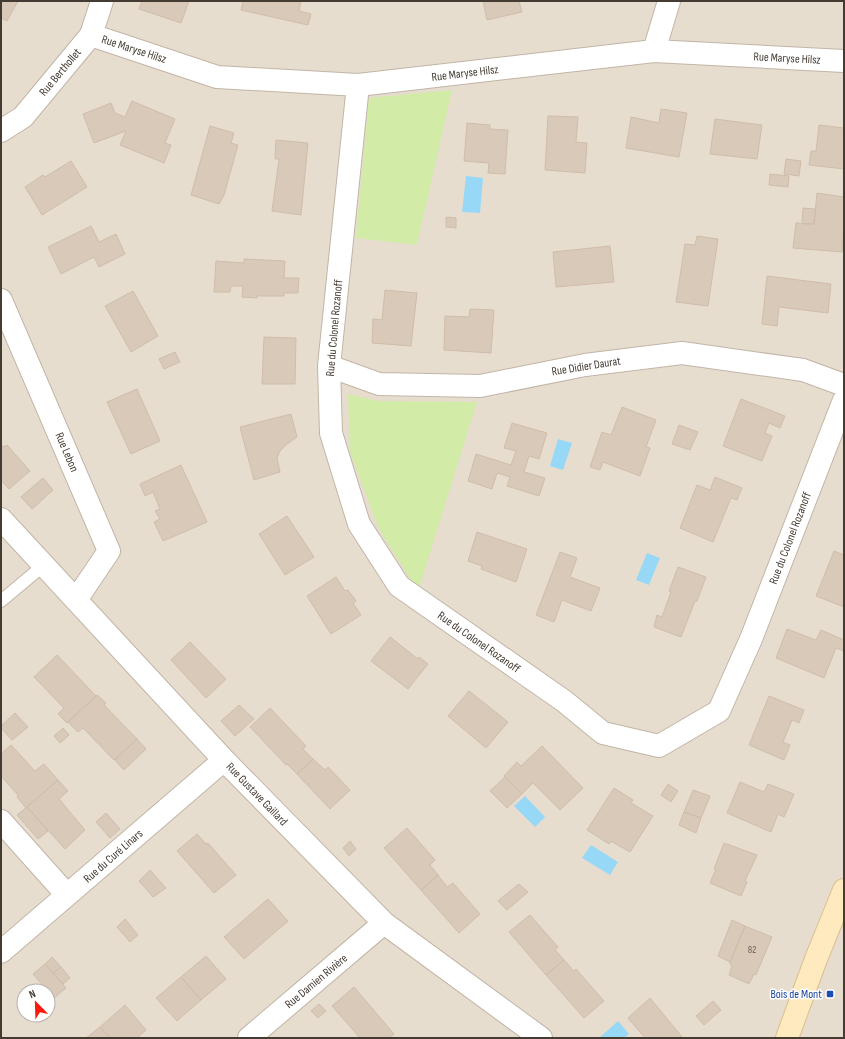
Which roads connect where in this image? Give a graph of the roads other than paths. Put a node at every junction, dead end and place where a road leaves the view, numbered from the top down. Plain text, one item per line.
1 (102, 1) edge
2 (669, 1) edge
3 (91, 35) junction
4 (654, 51) junction
5 (844, 61) edge
6 (358, 85) junction
7 (1, 131) edge
8 (1, 300) edge
9 (329, 366) junction
10 (844, 385) edge
11 (844, 400) edge
12 (1, 519) edge
13 (44, 565) junction
14 (76, 600) junction
15 (1, 601) edge
16 (224, 760) junction
17 (1, 820) edge
18 (844, 890) edge
19 (67, 895) junction
20 (384, 924) junction
21 (1, 952) edge
22 (249, 1038) edge
23 (541, 1038) edge
24 (788, 1038) edge

1 - 3 street, Rue Berthollet
2 - 4 street
3 - 6 street, Rue Maryse Hilsz
3 - 7 street, Rue Berthollet
4 - 5 street, Rue Maryse Hilsz
4 - 6 street, Rue Maryse Hilsz
6 - 9 street, Rue du Colonel Rozanoff
8 - 14 street, Rue Lebon
9 - 10 street, Rue Didier Daurat
9 - 11 street, Rue du Colonel Rozanoff
12 - 13 street, Rue Gustave Gaillard
13 - 14 street, Rue Gustave Gaillard
13 - 15 lane
14 - 16 street, Rue Gustave Gaillard
16 - 19 street, Rue du Curé Linars
16 - 20 street, Rue Gustave Gaillard
17 - 19 street
18 - 24 main road
19 - 21 street, Rue du Curé Linars
20 - 22 street, Rue Damien Rivière
20 - 23 street, Rue Gustave Gaillard

